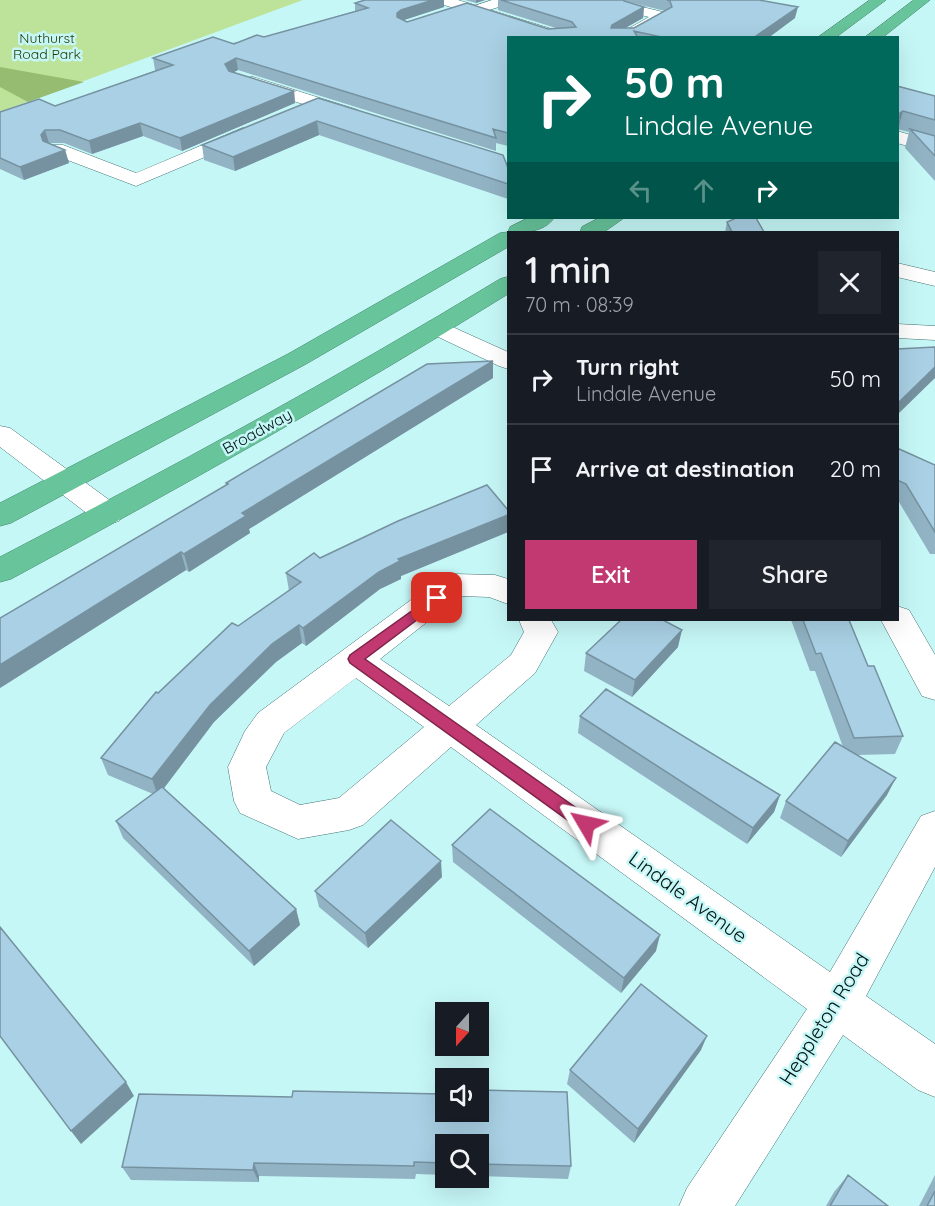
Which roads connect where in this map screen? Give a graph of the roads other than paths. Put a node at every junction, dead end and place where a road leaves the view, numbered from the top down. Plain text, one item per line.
1 (507, 0) edge
2 (879, 0) edge
3 (923, 0) edge
4 (445, 7) edge
5 (630, 8) edge
6 (472, 9) junction
7 (560, 36) edge
8 (623, 36) edge
9 (827, 36) edge
10 (874, 36) edge
11 (237, 77) edge
12 (317, 103) junction
13 (296, 112) edge
14 (373, 120) edge
15 (264, 125) edge
16 (899, 138) edge
17 (935, 148) edge
18 (56, 149) edge
19 (541, 219) edge
20 (611, 219) edge
21 (520, 231) edge
22 (592, 231) edge
23 (507, 239) edge
24 (899, 270) edge
25 (935, 279) edge
26 (507, 285) edge
27 (437, 327) junction
28 (899, 331) edge
29 (935, 333) edge
30 (507, 361) edge
31 (0, 434) edge
32 (65, 482) junction
33 (108, 514) junction
34 (0, 516) edge
35 (0, 571) edge
36 (507, 592) edge
37 (536, 621) edge
38 (899, 621) edge
39 (355, 659) junction
40 (935, 686) edge
41 (450, 727) junction
42 (935, 828) edge
43 (837, 1004) junction
44 (935, 1073) edge
45 (705, 1206) edge

1 - 6 street
2 - 9 highway
3 - 10 highway
4 - 6 street
5 - 8 street
6 - 7 street
11 - 12 street
12 - 13 street
12 - 14 street
15 - 18 street
16 - 17 street
19 - 21 highway
20 - 22 highway
23 - 32 highway
24 - 25 street
26 - 27 highway, Broadway
27 - 30 street
27 - 33 highway, Broadway
28 - 29 street
31 - 32 street
32 - 33 street
32 - 34 highway
33 - 35 highway, Broadway
36 - 39 street
37 - 41 street
38 - 40 street
39 - 41 street, Lindale Avenue
39 - 41 street
41 - 43 street, Lindale Avenue
42 - 43 street, Heppleton Road
43 - 44 street, Lindale Avenue
43 - 45 street, Heppleton Road

